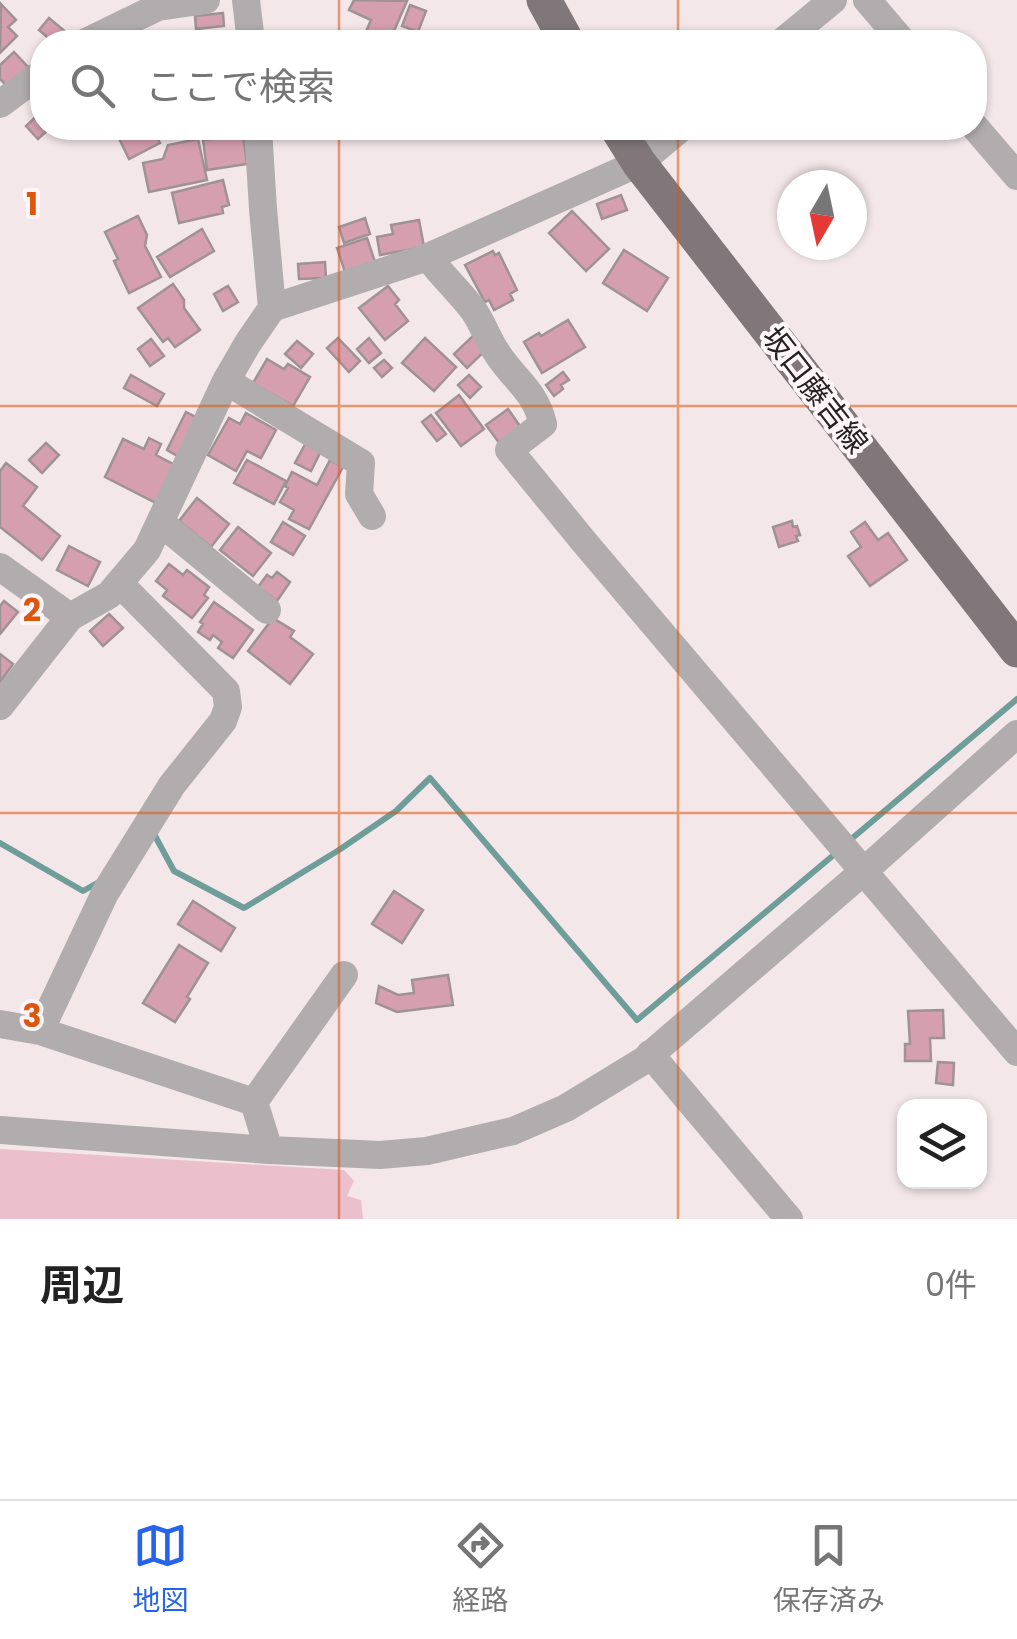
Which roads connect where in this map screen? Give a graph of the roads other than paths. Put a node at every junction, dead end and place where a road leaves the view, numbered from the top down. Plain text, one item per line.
1 (206, 0) edge
2 (246, 0) edge
3 (544, 0) edge
4 (832, 0) edge
5 (867, 0) edge
6 (111, 30) edge
7 (250, 30) edge
8 (560, 30) edge
9 (796, 30) edge
10 (893, 30) edge
11 (30, 82) edge
12 (0, 104) edge
13 (259, 140) edge
14 (624, 140) edge
15 (667, 140) edge
16 (986, 140) edge
17 (639, 164) junction
18 (1017, 176) edge
19 (428, 257) junction
20 (272, 308) junction
21 (226, 381) junction
22 (372, 516) dead end
23 (161, 523) junction
24 (0, 567) edge
25 (120, 584) junction
26 (267, 610) dead end
27 (70, 618) junction
28 (1017, 650) edge
29 (0, 706) edge
30 (1017, 734) edge
31 (864, 871) junction
32 (344, 975) dead end
33 (0, 1024) edge
34 (40, 1031) junction
35 (1017, 1052) edge
36 (650, 1054) junction
37 (254, 1102) junction
38 (0, 1130) edge
39 (269, 1150) junction
40 (790, 1219) edge

1 - 6 street
2 - 7 street
3 - 8 main road
4 - 9 street
5 - 10 street
11 - 12 street
13 - 20 street
14 - 17 main road, 坂口藤吉線
15 - 17 street
16 - 18 street
17 - 19 street
17 - 28 main road, 坂口藤吉線
19 - 20 street
19 - 31 street
20 - 21 street
21 - 22 street
21 - 23 street
23 - 25 street
23 - 26 street
24 - 27 street
25 - 27 street
25 - 34 street
27 - 29 street
30 - 31 street
31 - 35 street
31 - 36 street
32 - 37 street
33 - 34 street
34 - 37 street
36 - 39 street
36 - 40 street
37 - 39 street
38 - 39 street

